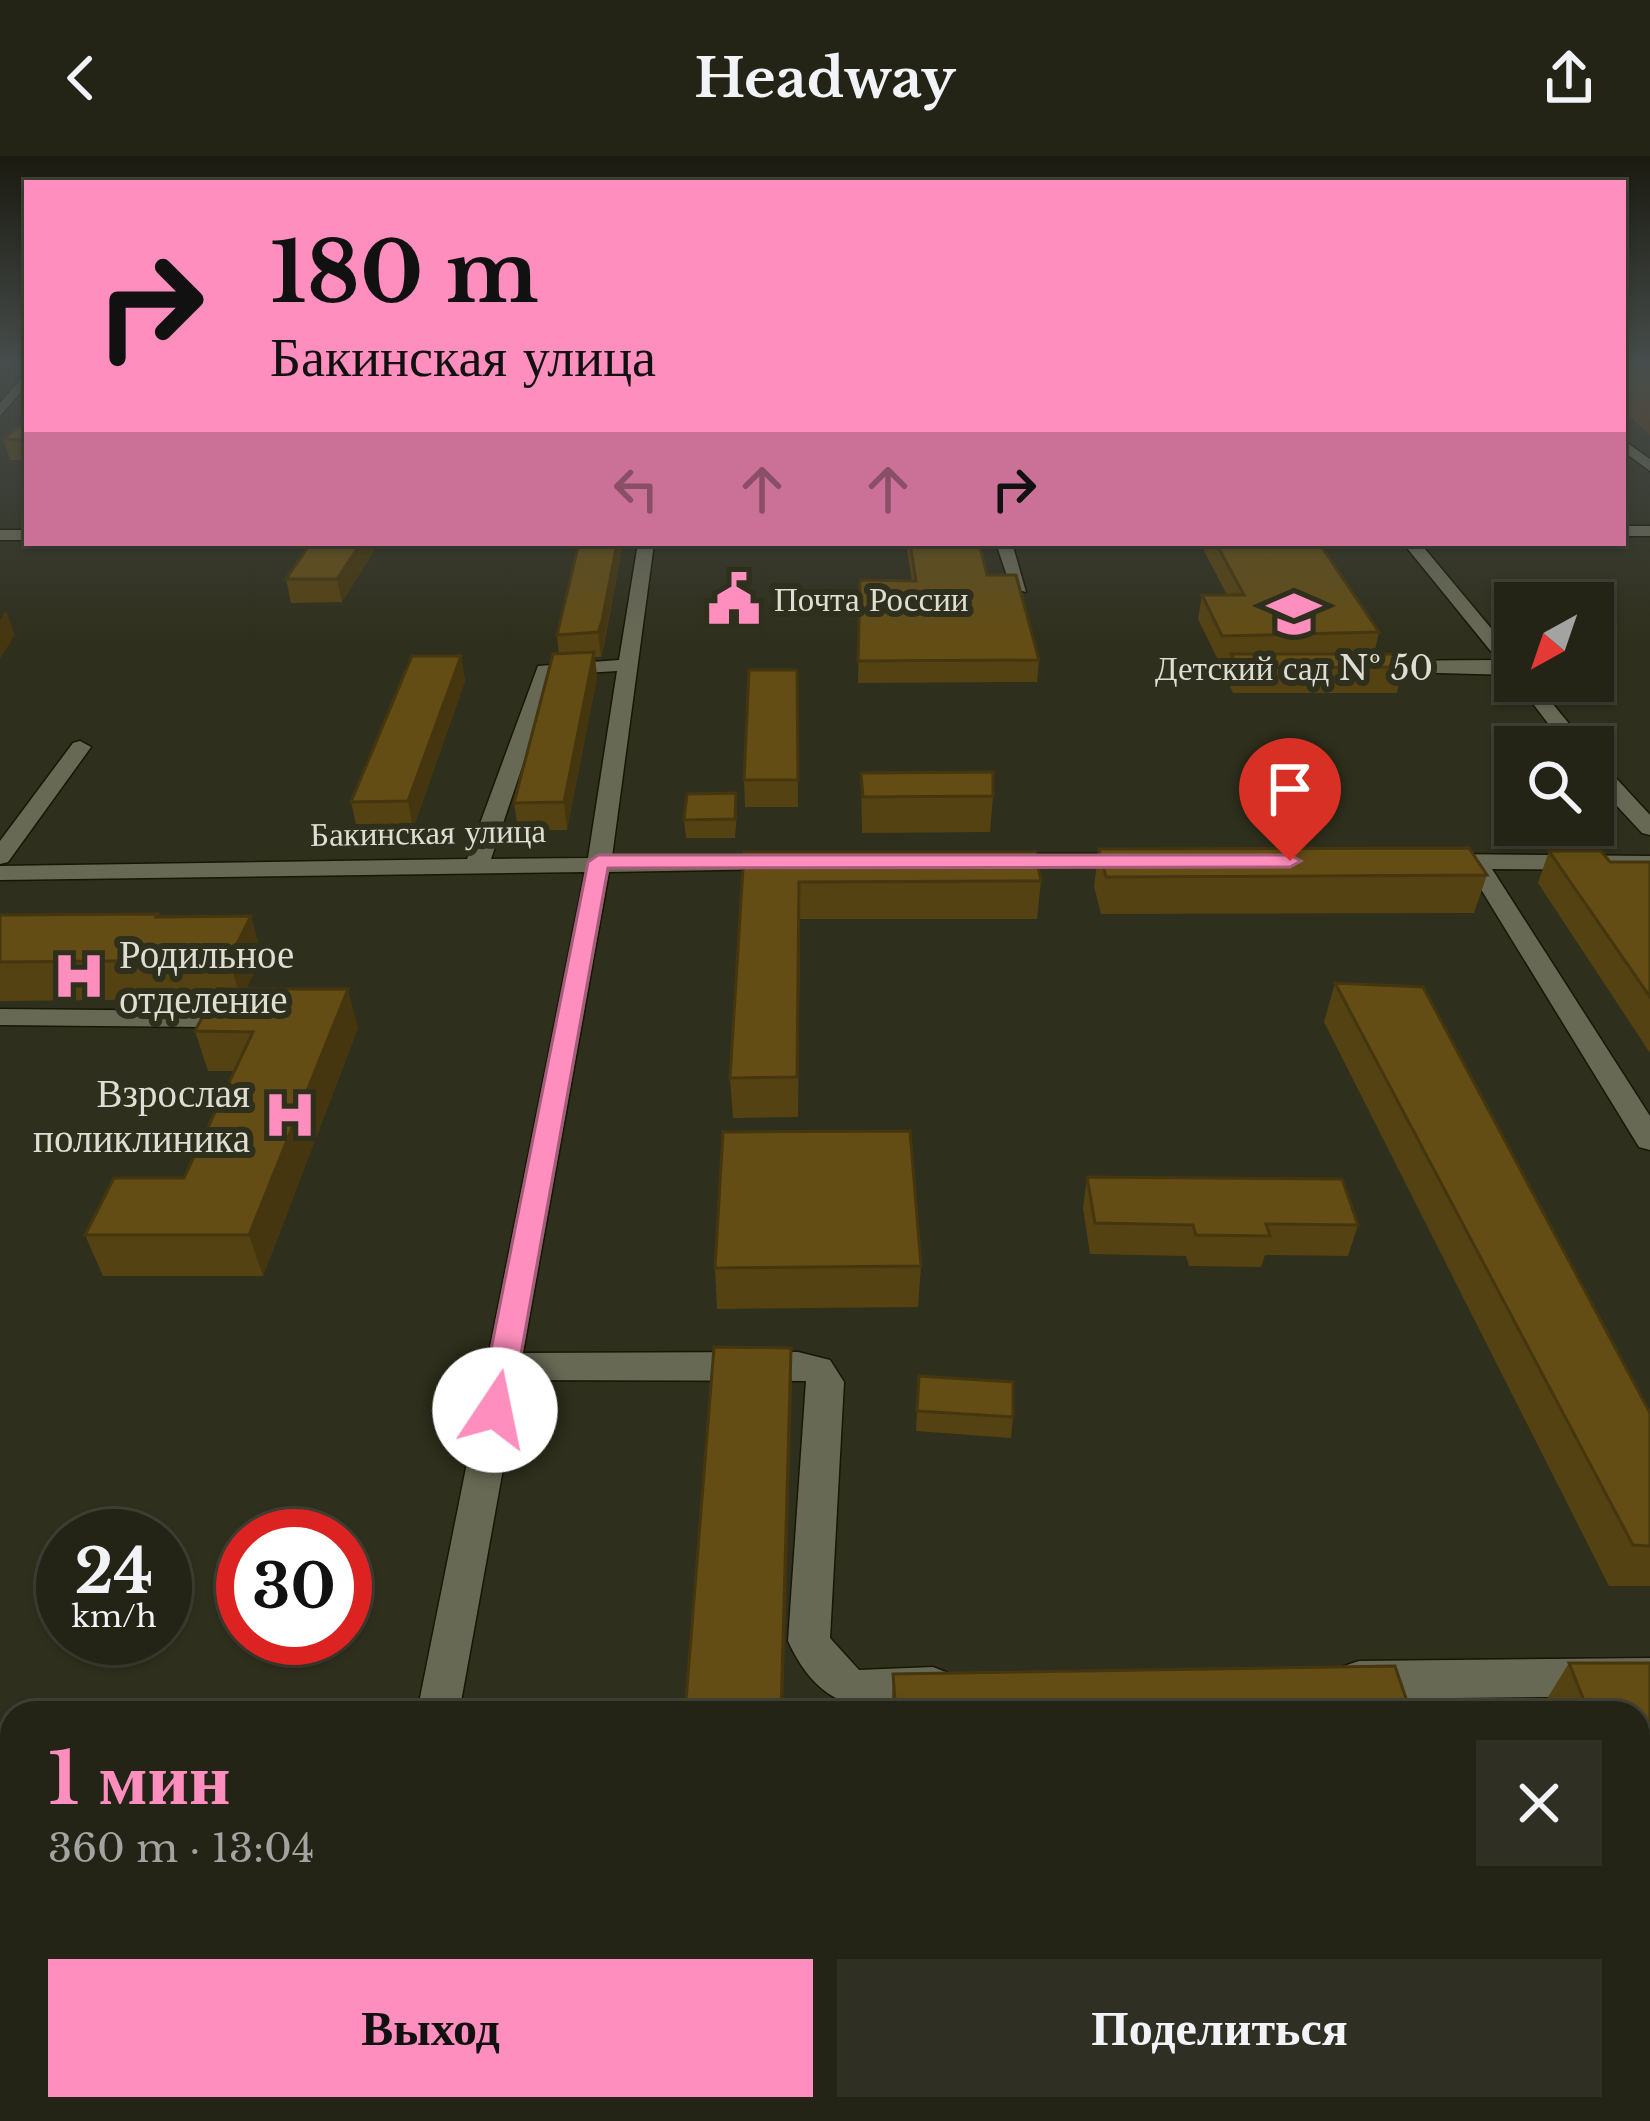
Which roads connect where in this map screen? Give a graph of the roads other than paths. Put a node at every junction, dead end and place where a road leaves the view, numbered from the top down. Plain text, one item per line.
1 (646, 546) edge
2 (1005, 546) edge
3 (1413, 546) edge
4 (1020, 588) edge
5 (1494, 644) edge
6 (628, 665) junction
7 (1352, 667) edge
8 (1494, 671) edge
9 (1541, 702) edge
10 (1560, 726) edge
11 (80, 747) dead end
12 (1614, 790) edge
13 (1650, 829) edge
14 (0, 857) edge
15 (977, 861) edge
16 (1167, 861) edge
17 (1403, 861) edge
18 (1474, 861) junction
19 (598, 862) junction
20 (812, 862) edge
21 (1650, 862) edge
22 (477, 864) junction
23 (0, 873) edge
24 (0, 1017) edge
25 (204, 1019) edge
26 (1650, 1140) edge
27 (503, 1367) junction
28 (1650, 1677) edge
29 (1331, 1681) edge
30 (962, 1687) edge
31 (1430, 1696) edge
32 (440, 1701) edge

1 - 6 street
2 - 4 street
3 - 5 street
6 - 19 street
6 - 22 street
7 - 8 street
9 - 10 street
11 - 14 street
12 - 13 street
15 - 16 street
17 - 18 street
18 - 21 street
18 - 26 street
19 - 20 street, Бакинская улица
19 - 22 street, Бакинская улица
19 - 27 street
22 - 23 street, Бакинская улица
24 - 25 street
27 - 30 street
27 - 32 street
28 - 31 street
29 - 31 street

